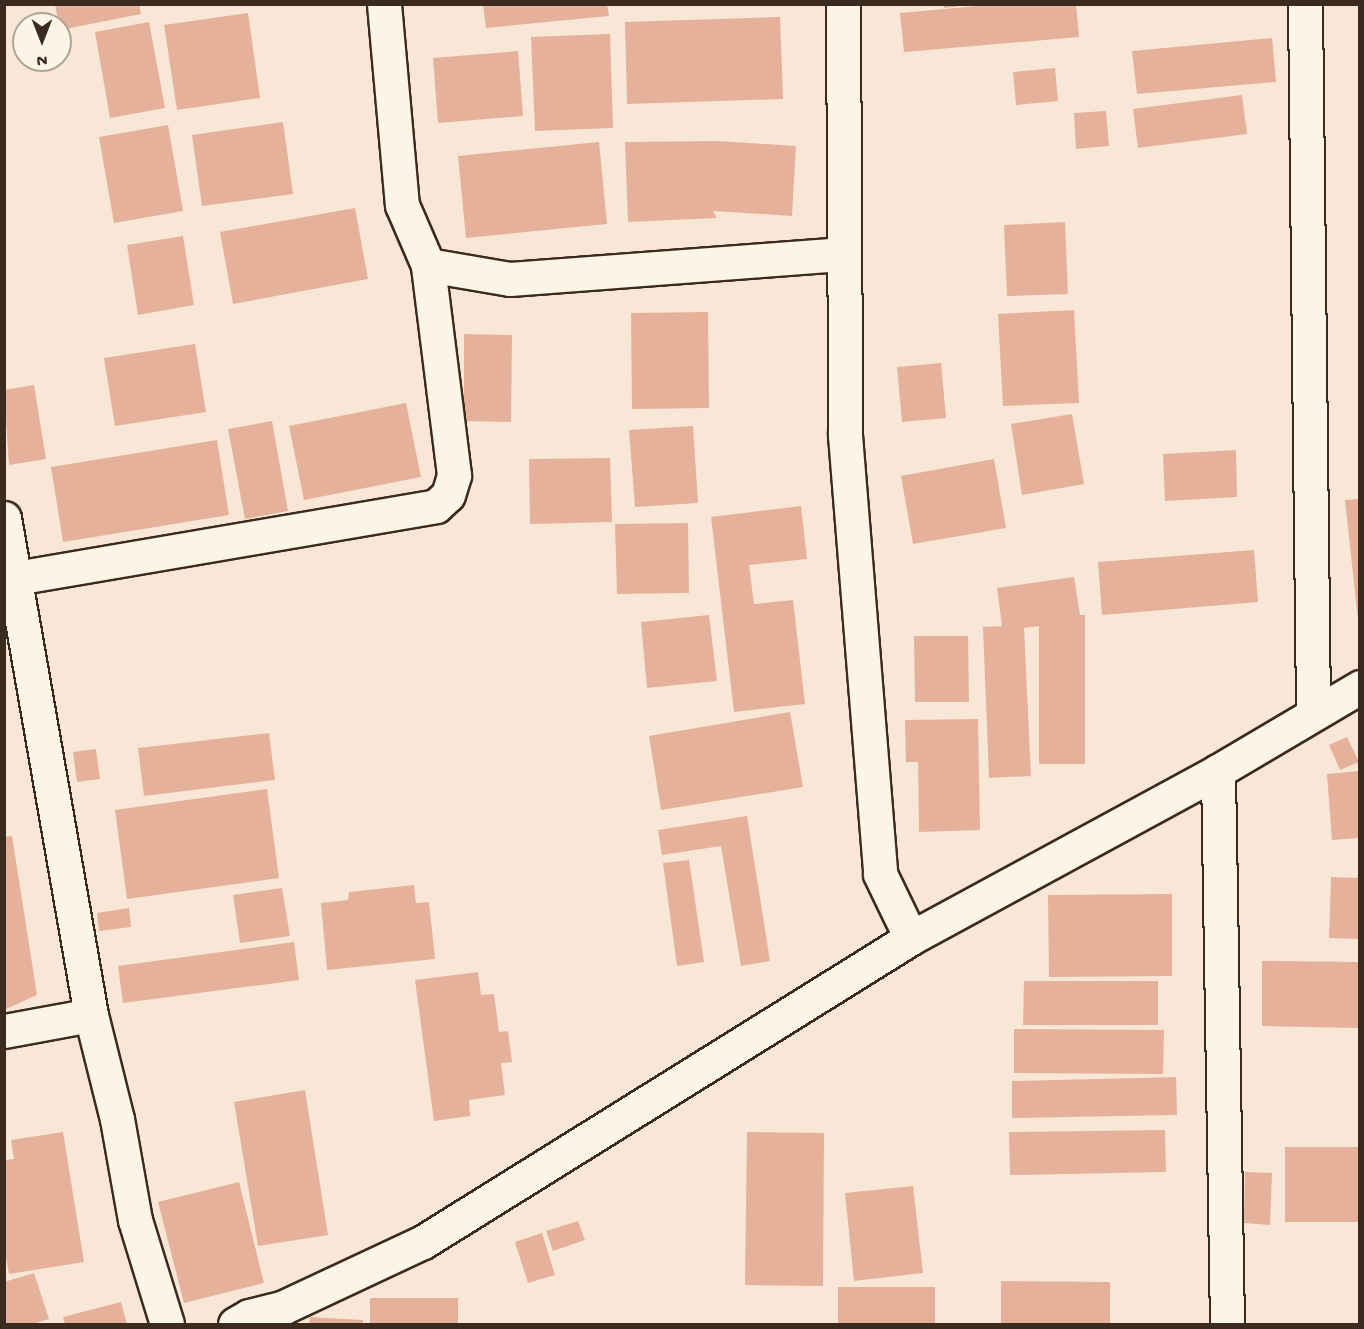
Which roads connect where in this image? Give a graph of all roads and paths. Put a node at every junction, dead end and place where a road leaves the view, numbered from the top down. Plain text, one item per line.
1 (384, 4) edge
2 (843, 4) edge
3 (1305, 4) edge
4 (844, 254) junction
5 (428, 265) junction
6 (4, 518) edge
7 (10, 579) edge
8 (1359, 687) edge
9 (1313, 712) junction
10 (1218, 771) junction
11 (911, 938) junction
12 (91, 1015) junction
13 (4, 1031) edge
14 (167, 1324) edge
15 (235, 1324) edge
16 (1227, 1324) edge

1 - 5 street
2 - 4 street
3 - 9 street
4 - 5 street
4 - 11 street
5 - 7 street
6 - 7 street
7 - 12 street
8 - 9 street
9 - 10 street
10 - 11 street
10 - 16 street
11 - 15 street
12 - 13 street
12 - 14 street

